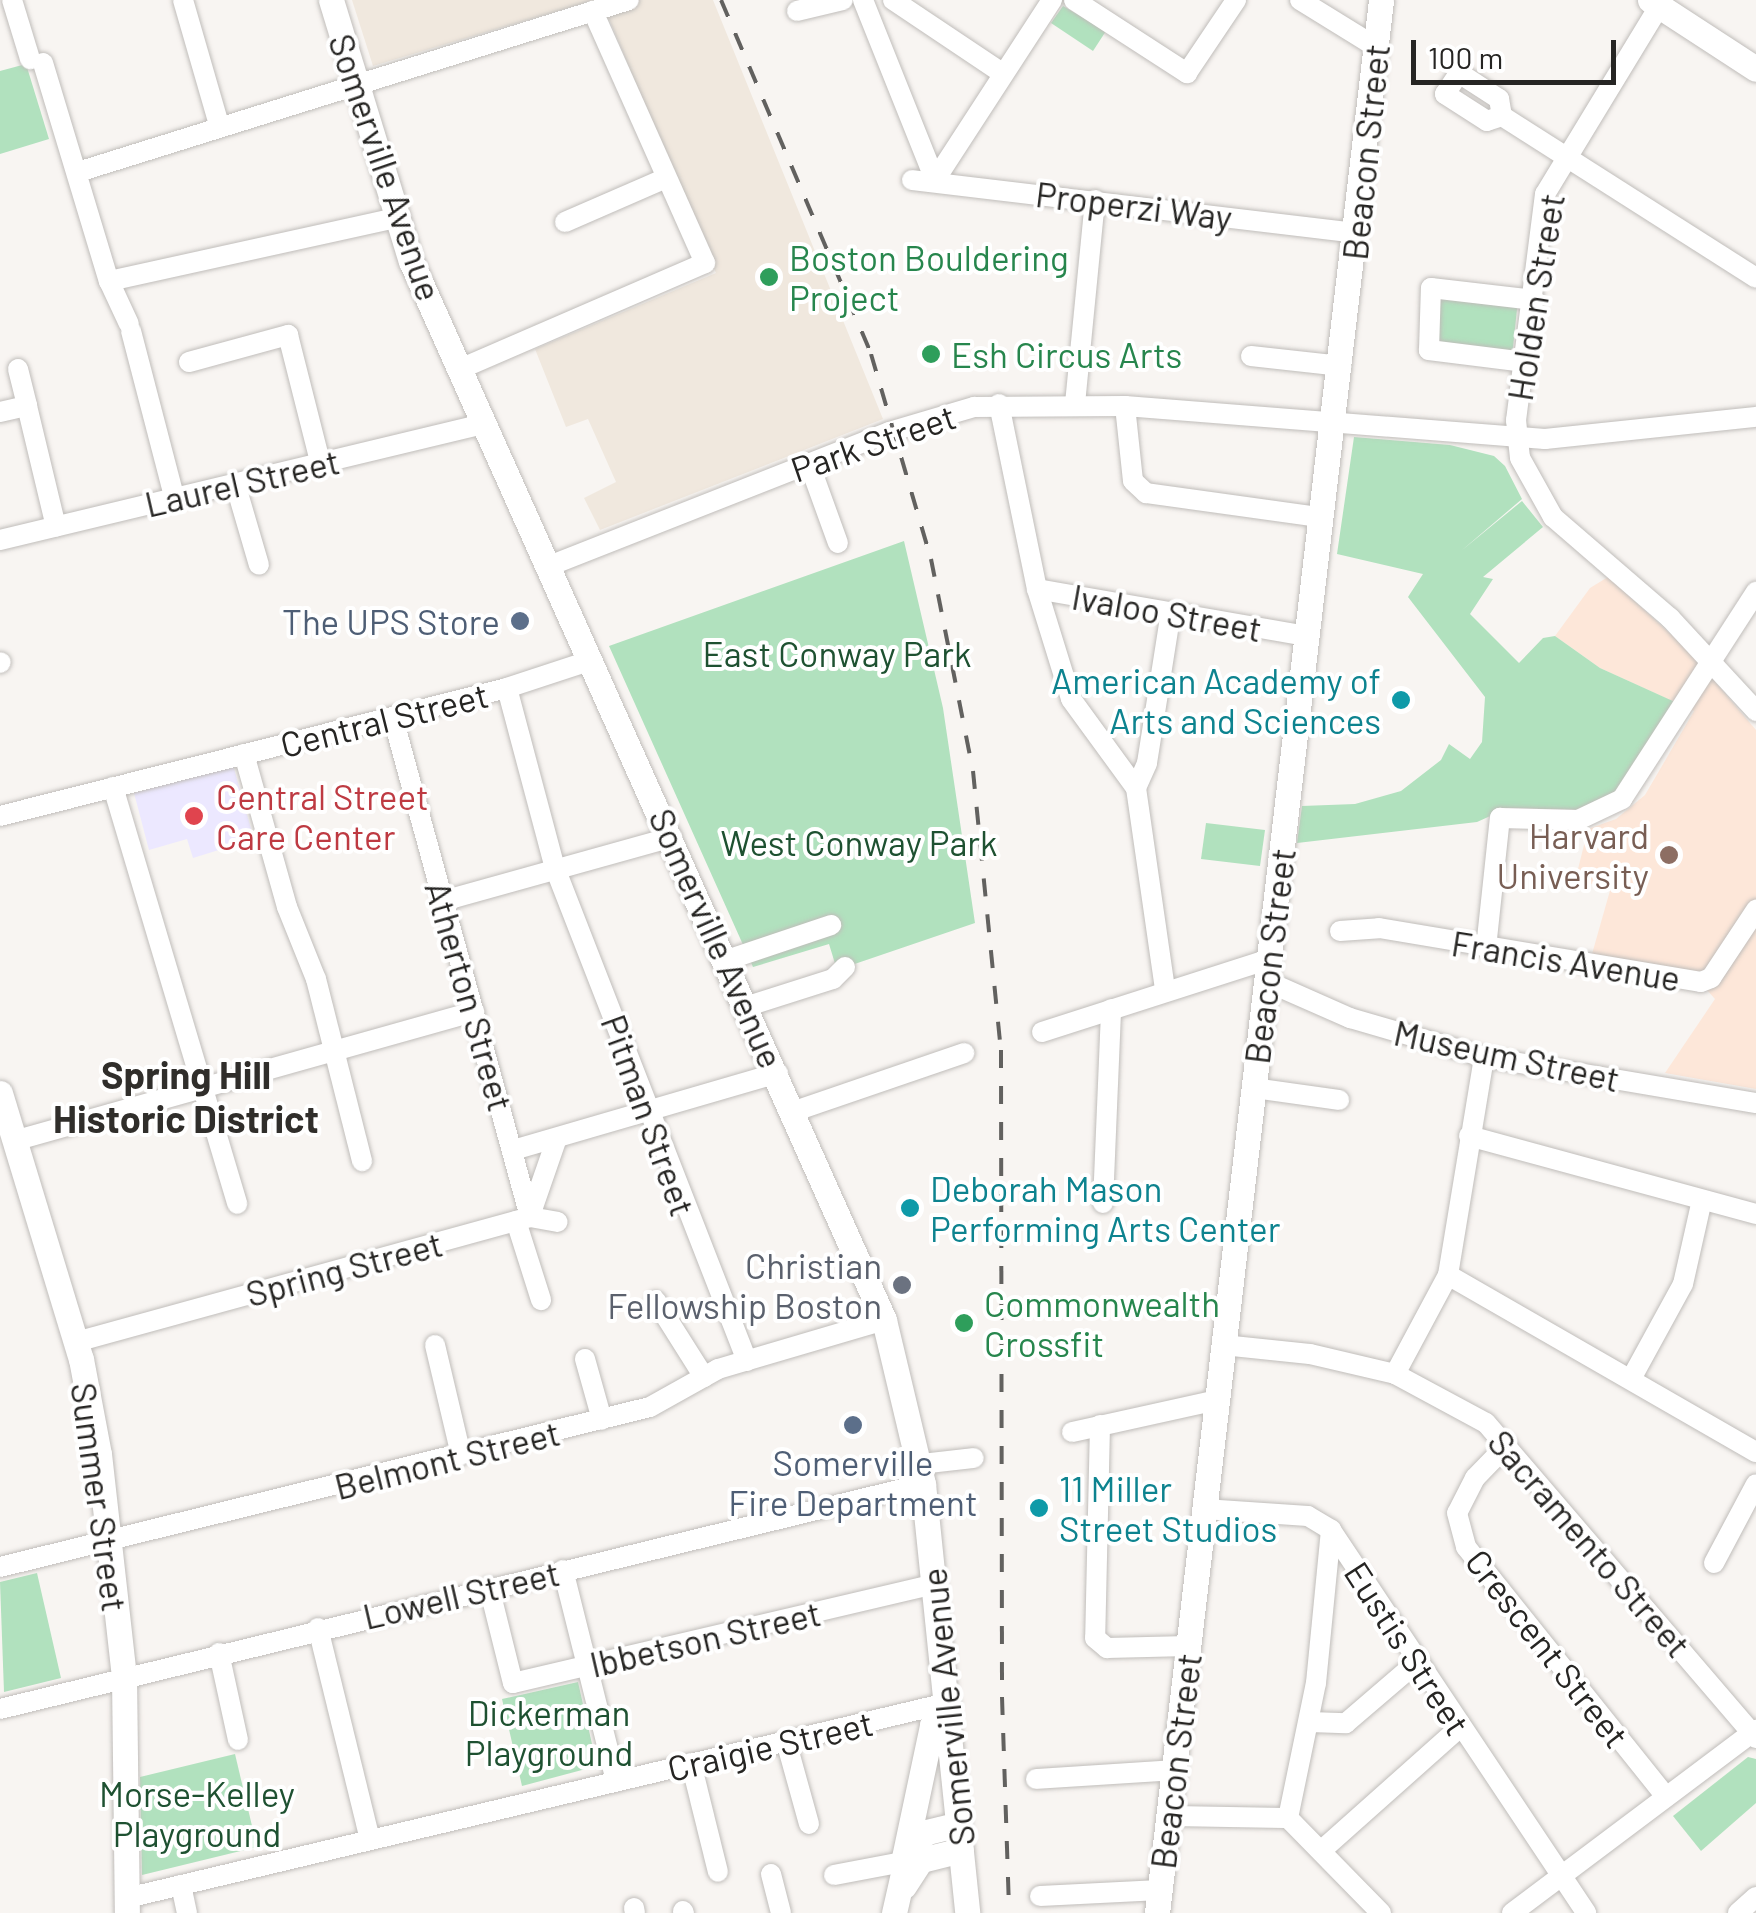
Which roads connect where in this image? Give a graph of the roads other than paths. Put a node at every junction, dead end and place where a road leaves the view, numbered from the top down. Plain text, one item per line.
1 (12, 0) edge
2 (183, 0) edge
3 (330, 0) edge
4 (628, 0) edge
5 (843, 0) edge
6 (862, 0) edge
7 (893, 0) edge
8 (1052, 0) edge
9 (1074, 0) edge
10 (1236, 0) edge
11 (1300, 0) edge
12 (1382, 0) edge
13 (1658, 2) edge
14 (592, 11) junction
15 (797, 12) dead end
16 (1376, 47) junction
17 (1756, 69) edge
18 (1002, 73) junction
19 (355, 82) junction
20 (1502, 116) dead end
21 (220, 125) junction
22 (1564, 155) junction
23 (78, 172) junction
24 (666, 178) junction
25 (912, 180) dead end
26 (935, 180) junction
27 (1096, 200) junction
28 (395, 218) junction
29 (564, 222) dead end
30 (1356, 233) junction
31 (1756, 278) edge
32 (109, 281) junction
33 (1534, 300) junction
34 (1251, 356) dead end
35 (190, 362) dead end
36 (1525, 362) junction
37 (1341, 366) junction
38 (18, 369) dead end
39 (460, 370) junction
40 (999, 404) junction
41 (1075, 404) junction
42 (26, 406) junction
43 (1124, 406) junction
44 (0, 412) edge
45 (1756, 417) edge
46 (484, 424) junction
47 (1332, 424) junction
48 (1518, 438) junction
49 (810, 462) junction
50 (321, 465) junction
51 (235, 483) junction
52 (174, 496) junction
53 (1320, 517) junction
54 (56, 526) junction
55 (0, 540) edge
56 (838, 543) dead end
57 (259, 565) dead end
58 (549, 566) junction
59 (1037, 589) junction
60 (1756, 592) edge
61 (1170, 612) junction
62 (1306, 636) junction
63 (1710, 659) junction
64 (592, 660) junction
65 (507, 688) junction
66 (1756, 711) edge
67 (393, 718) junction
68 (244, 754) junction
69 (114, 788) junction
70 (1136, 788) junction
71 (0, 816) edge
72 (672, 837) junction
73 (555, 868) junction
74 (443, 901) junction
75 (1756, 910) edge
76 (831, 925) dead end
77 (1340, 932) dead end
78 (1486, 948) junction
79 (727, 960) junction
80 (845, 967) dead end
81 (1267, 970) junction
82 (1165, 990) junction
83 (748, 1006) junction
84 (1111, 1009) junction
85 (474, 1012) junction
86 (1042, 1032) dead end
87 (334, 1048) junction
88 (964, 1053) dead end
89 (1484, 1057) junction
90 (778, 1073) junction
91 (204, 1084) junction
92 (1254, 1088) junction
93 (0, 1093) edge
94 (1339, 1100) dead end
95 (1756, 1104) edge
96 (794, 1111) junction
97 (651, 1112) junction
98 (1470, 1136) junction
99 (557, 1138) junction
100 (10, 1150) edge
101 (513, 1150) junction
102 (362, 1161) dead end
103 (1702, 1200) junction
104 (237, 1204) dead end
105 (1102, 1204) dead end
106 (1756, 1214) edge
107 (523, 1219) junction
108 (558, 1222) dead end
109 (1448, 1276) junction
110 (541, 1300) dead end
111 (656, 1301) dead end
112 (884, 1320) junction
113 (76, 1342) junction
114 (435, 1345) dead end
115 (1224, 1345) junction
116 (585, 1359) dead end
117 (746, 1361) junction
118 (1395, 1374) junction
119 (704, 1377) junction
120 (1631, 1380) junction
121 (1217, 1400) junction
122 (602, 1420) junction
123 (1100, 1425) junction
124 (1072, 1432) dead end
125 (1507, 1445) junction
126 (1756, 1452) edge
127 (460, 1455) junction
128 (974, 1458) dead end
129 (922, 1474) junction
130 (1756, 1484) edge
131 (1204, 1509) junction
132 (1331, 1530) junction
133 (108, 1543) junction
134 (1714, 1562) dead end
135 (0, 1567) edge
136 (563, 1570) junction
137 (935, 1584) junction
138 (489, 1587) junction
139 (318, 1628) junction
140 (1188, 1646) junction
141 (219, 1653) junction
142 (1416, 1664) junction
143 (588, 1665) junction
144 (124, 1676) junction
145 (947, 1703) junction
146 (0, 1708) edge
147 (1310, 1722) junction
148 (1460, 1727) junction
149 (1755, 1734) edge
150 (238, 1740) dead end
151 (786, 1741) junction
152 (692, 1763) junction
153 (1174, 1770) junction
154 (1036, 1779) dead end
155 (616, 1781) junction
156 (1666, 1797) junction
157 (1168, 1816) junction
158 (1288, 1818) junction
159 (809, 1824) dead end
160 (958, 1824) junction
161 (370, 1840) junction
162 (961, 1850) junction
163 (1322, 1850) junction
164 (903, 1862) junction
165 (718, 1872) dead end
166 (771, 1874) dead end
167 (834, 1874) dead end
168 (1557, 1875) junction
169 (180, 1885) junction
170 (1040, 1896) dead end
171 (1756, 1897) edge
172 (1159, 1902) edge
173 (127, 1905) edge
174 (896, 1906) edge
175 (186, 1913) edge
176 (781, 1913) edge
177 (967, 1913) edge
178 (1381, 1913) edge
179 (1512, 1913) edge
180 (1586, 1913) edge
181 (1738, 1913) edge

1 - 23 street
2 - 21 street
3 - 19 main road, Somerville Avenue
4 - 14 street
5 - 15 street
6 - 26 street
7 - 18 street
8 - 18 street
9 - 10 street
11 - 16 street
12 - 16 main road, Beacon Street
13 - 17 main road
13 - 22 street, Holden Street
14 - 19 street
14 - 24 street
16 - 30 main road, Beacon Street
18 - 26 street
19 - 21 street
19 - 28 main road, Somerville Avenue
20 - 22 street
21 - 23 street
22 - 31 street
22 - 33 street, Holden Street
23 - 32 street
24 - 29 street
24 - 39 street
25 - 26 street, Properzi Way
26 - 27 street, Properzi Way
27 - 30 street, Properzi Way
27 - 41 street
28 - 32 street
28 - 39 main road, Somerville Avenue
30 - 37 main road, Beacon Street
32 - 52 street
33 - 36 street, Holden Street
33 - 36 street
34 - 37 street
35 - 50 street
36 - 48 street, Holden Street
37 - 47 main road, Beacon Street
38 - 42 street
39 - 46 main road, Somerville Avenue
40 - 41 street, Park Street
40 - 49 street, Park Street
40 - 59 street, Ivaloo Street
41 - 43 street, Park Street
42 - 44 street
42 - 54 street
43 - 47 street, Park Street
43 - 53 street
45 - 48 street, Park Street
46 - 50 street, Laurel Street
46 - 58 main road, Somerville Avenue
47 - 48 street, Park Street
47 - 53 main road, Beacon Street
48 - 63 street
49 - 56 street
49 - 58 street, Park Street
50 - 51 street, Laurel Street
51 - 52 street, Laurel Street
51 - 57 street
52 - 54 street, Laurel Street
53 - 62 main road, Beacon Street
54 - 55 street, Laurel Street
58 - 64 main road, Somerville Avenue
59 - 61 street, Ivaloo Street
59 - 70 street
60 - 63 street
61 - 62 street, Ivaloo Street
61 - 70 street
62 - 81 main road, Beacon Street
63 - 66 street
63 - 78 street
64 - 65 street, Central Street
64 - 72 main road, Somerville Avenue
65 - 67 street, Central Street
65 - 73 street, Pitman Street
67 - 68 street, Central Street
67 - 74 street, Atherton Street
68 - 69 street, Central Street
68 - 87 street
69 - 71 street, Central Street
69 - 91 street
70 - 82 street
72 - 73 street
72 - 79 main road, Somerville Avenue
73 - 74 street
73 - 97 street, Pitman Street
74 - 85 street, Atherton Street
75 - 78 street, Francis Avenue
76 - 79 street
77 - 78 street, Francis Avenue
79 - 83 main road, Somerville Avenue
80 - 83 street
81 - 82 street
81 - 89 street, Museum Street
81 - 92 main road, Beacon Street
82 - 84 street
83 - 90 main road, Somerville Avenue
84 - 86 street
84 - 105 street
85 - 87 street
85 - 101 street, Atherton Street
87 - 91 street
87 - 102 street
88 - 96 street
89 - 95 street, Museum Street
89 - 98 street
90 - 96 main road, Somerville Avenue
90 - 97 street
91 - 100 street
91 - 104 street
92 - 94 street
92 - 115 main road, Beacon Street
93 - 100 main road, Summer Street
96 - 112 main road, Somerville Avenue
97 - 99 street
97 - 117 street, Pitman Street
98 - 103 street
98 - 109 street
99 - 101 street
99 - 107 street
100 - 113 main road, Summer Street
101 - 107 street, Atherton Street
103 - 106 street
103 - 120 street
107 - 108 street
107 - 110 street, Atherton Street
107 - 113 street, Spring Street
109 - 118 street
109 - 120 street
111 - 119 street
112 - 117 street, Belmont Street
112 - 129 main road, Somerville Avenue
113 - 133 main road, Summer Street
114 - 127 street
115 - 118 street, Sacramento Street
115 - 121 main road, Beacon Street
116 - 122 street
117 - 119 street, Belmont Street
118 - 125 street, Sacramento Street
119 - 122 street, Belmont Street
120 - 126 street
121 - 123 street
121 - 131 main road, Beacon Street
122 - 127 street, Belmont Street
123 - 124 street
123 - 140 street
125 - 149 street, Sacramento Street
125 - 156 street, Crescent Street
127 - 133 street, Belmont Street
128 - 129 street
129 - 136 street, Lowell Street
129 - 137 main road, Somerville Avenue
130 - 134 street
131 - 132 street, Eustis Street
131 - 140 main road, Beacon Street
132 - 142 street, Eustis Street
132 - 147 street
133 - 135 street, Belmont Street
133 - 144 main road, Summer Street
136 - 138 street, Lowell Street
136 - 143 street
137 - 143 street, Ibbetson Street
137 - 145 main road, Somerville Avenue
138 - 139 street, Lowell Street
138 - 143 street, Ibbetson Street
139 - 141 street, Lowell Street
139 - 161 street
140 - 153 main road, Beacon Street
141 - 144 street, Lowell Street
141 - 150 street
142 - 147 street
142 - 148 street, Eustis Street
143 - 155 street
144 - 146 street, Lowell Street
144 - 173 main road, Summer Street
145 - 151 street, Craigie Street
145 - 160 main road, Somerville Avenue
145 - 164 main road
147 - 158 street
148 - 163 street
148 - 168 street, Eustis Street
149 - 156 street
151 - 152 street, Craigie Street
151 - 159 street
152 - 155 street, Craigie Street
152 - 165 street
153 - 154 street
153 - 157 main road, Beacon Street
155 - 161 street, Craigie Street
156 - 168 street
157 - 158 street
157 - 172 main road, Beacon Street
158 - 163 street
160 - 162 main road, Somerville Avenue
160 - 164 main road
161 - 169 street, Craigie Street
162 - 174 main road
162 - 177 main road, Somerville Avenue
163 - 178 street
164 - 167 street
164 - 174 main road
166 - 176 street
168 - 179 street
168 - 180 street, Eustis Street
169 - 173 street, Craigie Street
169 - 175 street
170 - 172 street
171 - 181 street

